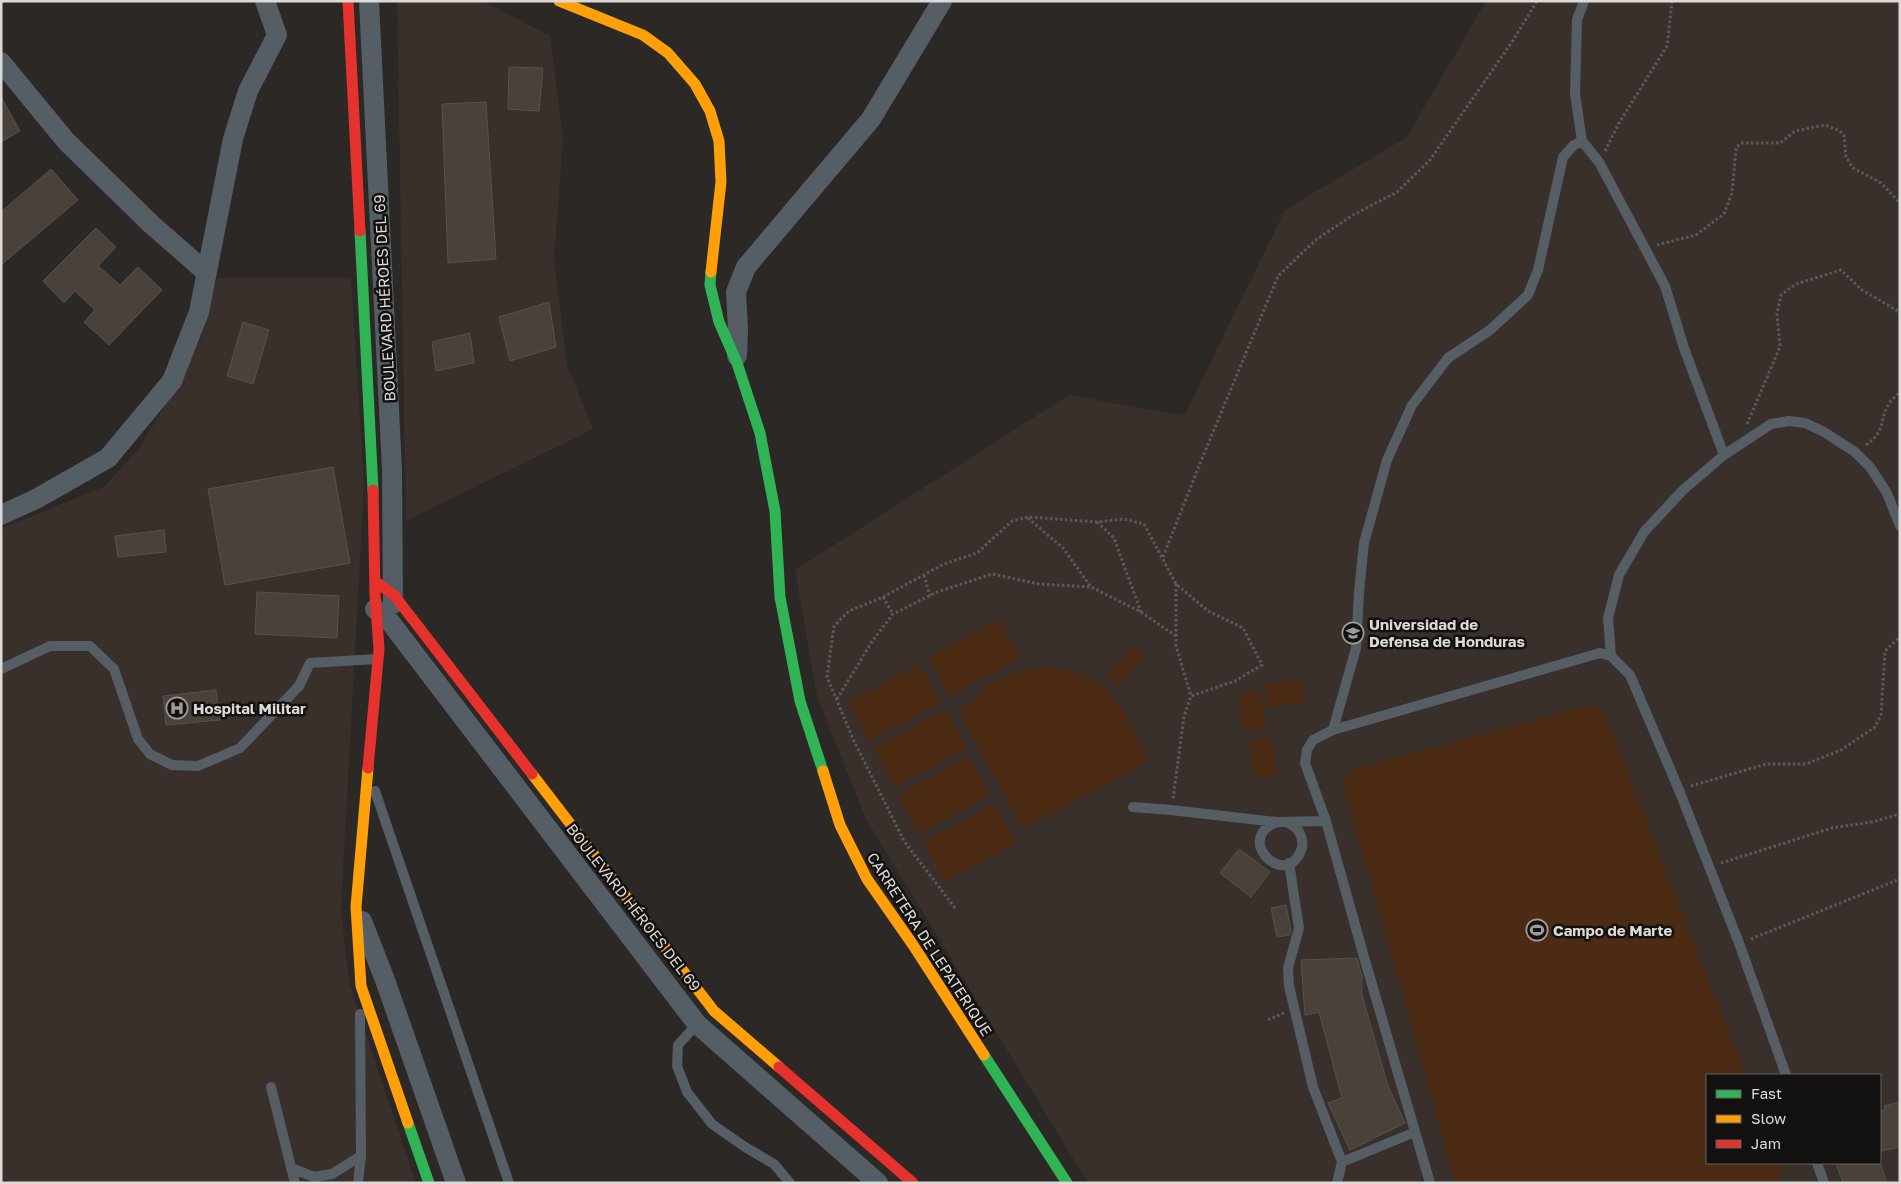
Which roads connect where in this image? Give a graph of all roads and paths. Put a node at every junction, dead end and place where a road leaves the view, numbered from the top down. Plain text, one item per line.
1 (265, 1) edge
2 (348, 1) edge
3 (370, 1) edge
4 (559, 1) edge
5 (942, 1) edge
6 (1536, 1) edge
7 (1584, 1) edge
8 (1672, 1) edge
9 (572, 5) edge
10 (1, 62) edge
11 (1582, 141) junction
12 (1599, 162) junction
13 (1900, 203) edge
14 (1644, 248) junction
15 (207, 273) junction
16 (1900, 316) edge
17 (737, 364) junction
18 (1900, 392) edge
19 (1746, 440) junction
20 (1855, 452) junction
21 (1724, 455) junction
22 (1, 515) edge
23 (1028, 517) junction
24 (1097, 522) junction
25 (1900, 526) edge
26 (1163, 557) junction
27 (924, 575) junction
28 (376, 582) junction
29 (1176, 584) junction
30 (1090, 587) junction
31 (394, 595) junction
32 (930, 596) junction
33 (883, 597) junction
34 (375, 609) junction
35 (1141, 612) junction
36 (893, 614) junction
37 (391, 623) junction
38 (1176, 636) junction
39 (1900, 637) edge
40 (378, 654) junction
41 (1611, 656) junction
42 (1, 669) edge
43 (1191, 696) junction
44 (837, 700) junction
45 (1333, 730) junction
46 (368, 772) junction
47 (1679, 790) junction
48 (1133, 807) dead end
49 (1171, 810) junction
50 (1900, 814) edge
51 (1326, 821) junction
52 (1280, 822) junction
53 (1289, 863) junction
54 (1709, 866) junction
55 (1900, 879) edge
56 (356, 907) junction
57 (955, 908) dead end
58 (1739, 944) junction
59 (361, 986) junction
60 (714, 1011) junction
61 (697, 1024) junction
62 (1786, 1074) edge
63 (271, 1087) dead end
64 (1415, 1132) junction
65 (360, 1156) junction
66 (1051, 1160) junction
67 (1342, 1162) junction
68 (1817, 1164) edge
69 (291, 1168) junction
70 (295, 1183) edge
71 (358, 1183) edge
72 (430, 1183) edge
73 (456, 1183) edge
74 (509, 1183) edge
75 (790, 1183) edge
76 (878, 1183) edge
77 (913, 1183) edge
78 (1061, 1183) edge
79 (1067, 1183) edge
80 (1337, 1183) edge
81 (1430, 1183) edge
82 (1824, 1183) edge

1 - 15 street
2 - 28 street, BOULEVARD HÉROES DEL 69
3 - 31 street, BOULEVARD HÉROES DEL 69
4 - 9 street, CARRETERA DE LEPATERIQUE
5 - 17 street
6 - 26 path
7 - 11 lane
8 - 12 path
9 - 17 street, CARRETERA DE LEPATERIQUE
10 - 15 street
11 - 12 lane
11 - 45 lane
12 - 14 lane
13 - 14 path
14 - 21 lane
15 - 22 street
16 - 19 path
17 - 66 street, CARRETERA DE LEPATERIQUE
18 - 20 path
19 - 20 lane
19 - 21 lane
20 - 25 lane
21 - 41 lane
23 - 24 path
23 - 27 path
23 - 30 path
24 - 26 path
24 - 35 path
26 - 29 path
27 - 32 path
27 - 33 path
28 - 31 street, BOULEVARD HÉROES DEL 69
28 - 34 street, BOULEVARD HÉROES DEL 69
29 - 38 path
29 - 43 path
30 - 32 path
30 - 35 path
31 - 37 street, BOULEVARD HÉROES DEL 69
31 - 60 street, BOULEVARD HÉROES DEL 69
32 - 36 path
33 - 36 path
33 - 44 path
34 - 37 street, BOULEVARD HÉROES DEL 69
34 - 40 street, BOULEVARD HÉROES DEL 69
35 - 38 path
36 - 44 path
37 - 40 street, BOULEVARD HÉROES DEL 69
37 - 61 street, BOULEVARD HÉROES DEL 69
38 - 43 path
39 - 47 path
40 - 42 lane
40 - 46 street, BOULEVARD HÉROES DEL 69
41 - 45 lane
41 - 47 lane
43 - 49 path
44 - 57 path
45 - 51 lane
46 - 56 street, BOULEVARD HÉROES DEL 69
46 - 74 lane
47 - 54 lane
48 - 49 lane
49 - 52 lane
50 - 54 path
51 - 52 lane
51 - 64 lane
52 - 53 lane
52 - 53 lane
53 - 67 lane
54 - 58 lane
55 - 58 path
56 - 59 street, BOULEVARD HÉROES DEL 69
56 - 73 street
58 - 62 lane
59 - 65 lane
59 - 72 street, BOULEVARD HÉROES DEL 69
60 - 61 lane
60 - 77 street, BOULEVARD HÉROES DEL 69
61 - 75 lane
61 - 76 street, BOULEVARD HÉROES DEL 69
63 - 69 lane
64 - 67 lane
64 - 81 lane
65 - 69 lane
65 - 71 lane
66 - 78 street, CARRETERA DE LEPATERIQUE
66 - 79 street, CARRETERA DE LEPATERIQUE
67 - 80 lane
68 - 82 lane
69 - 70 lane

